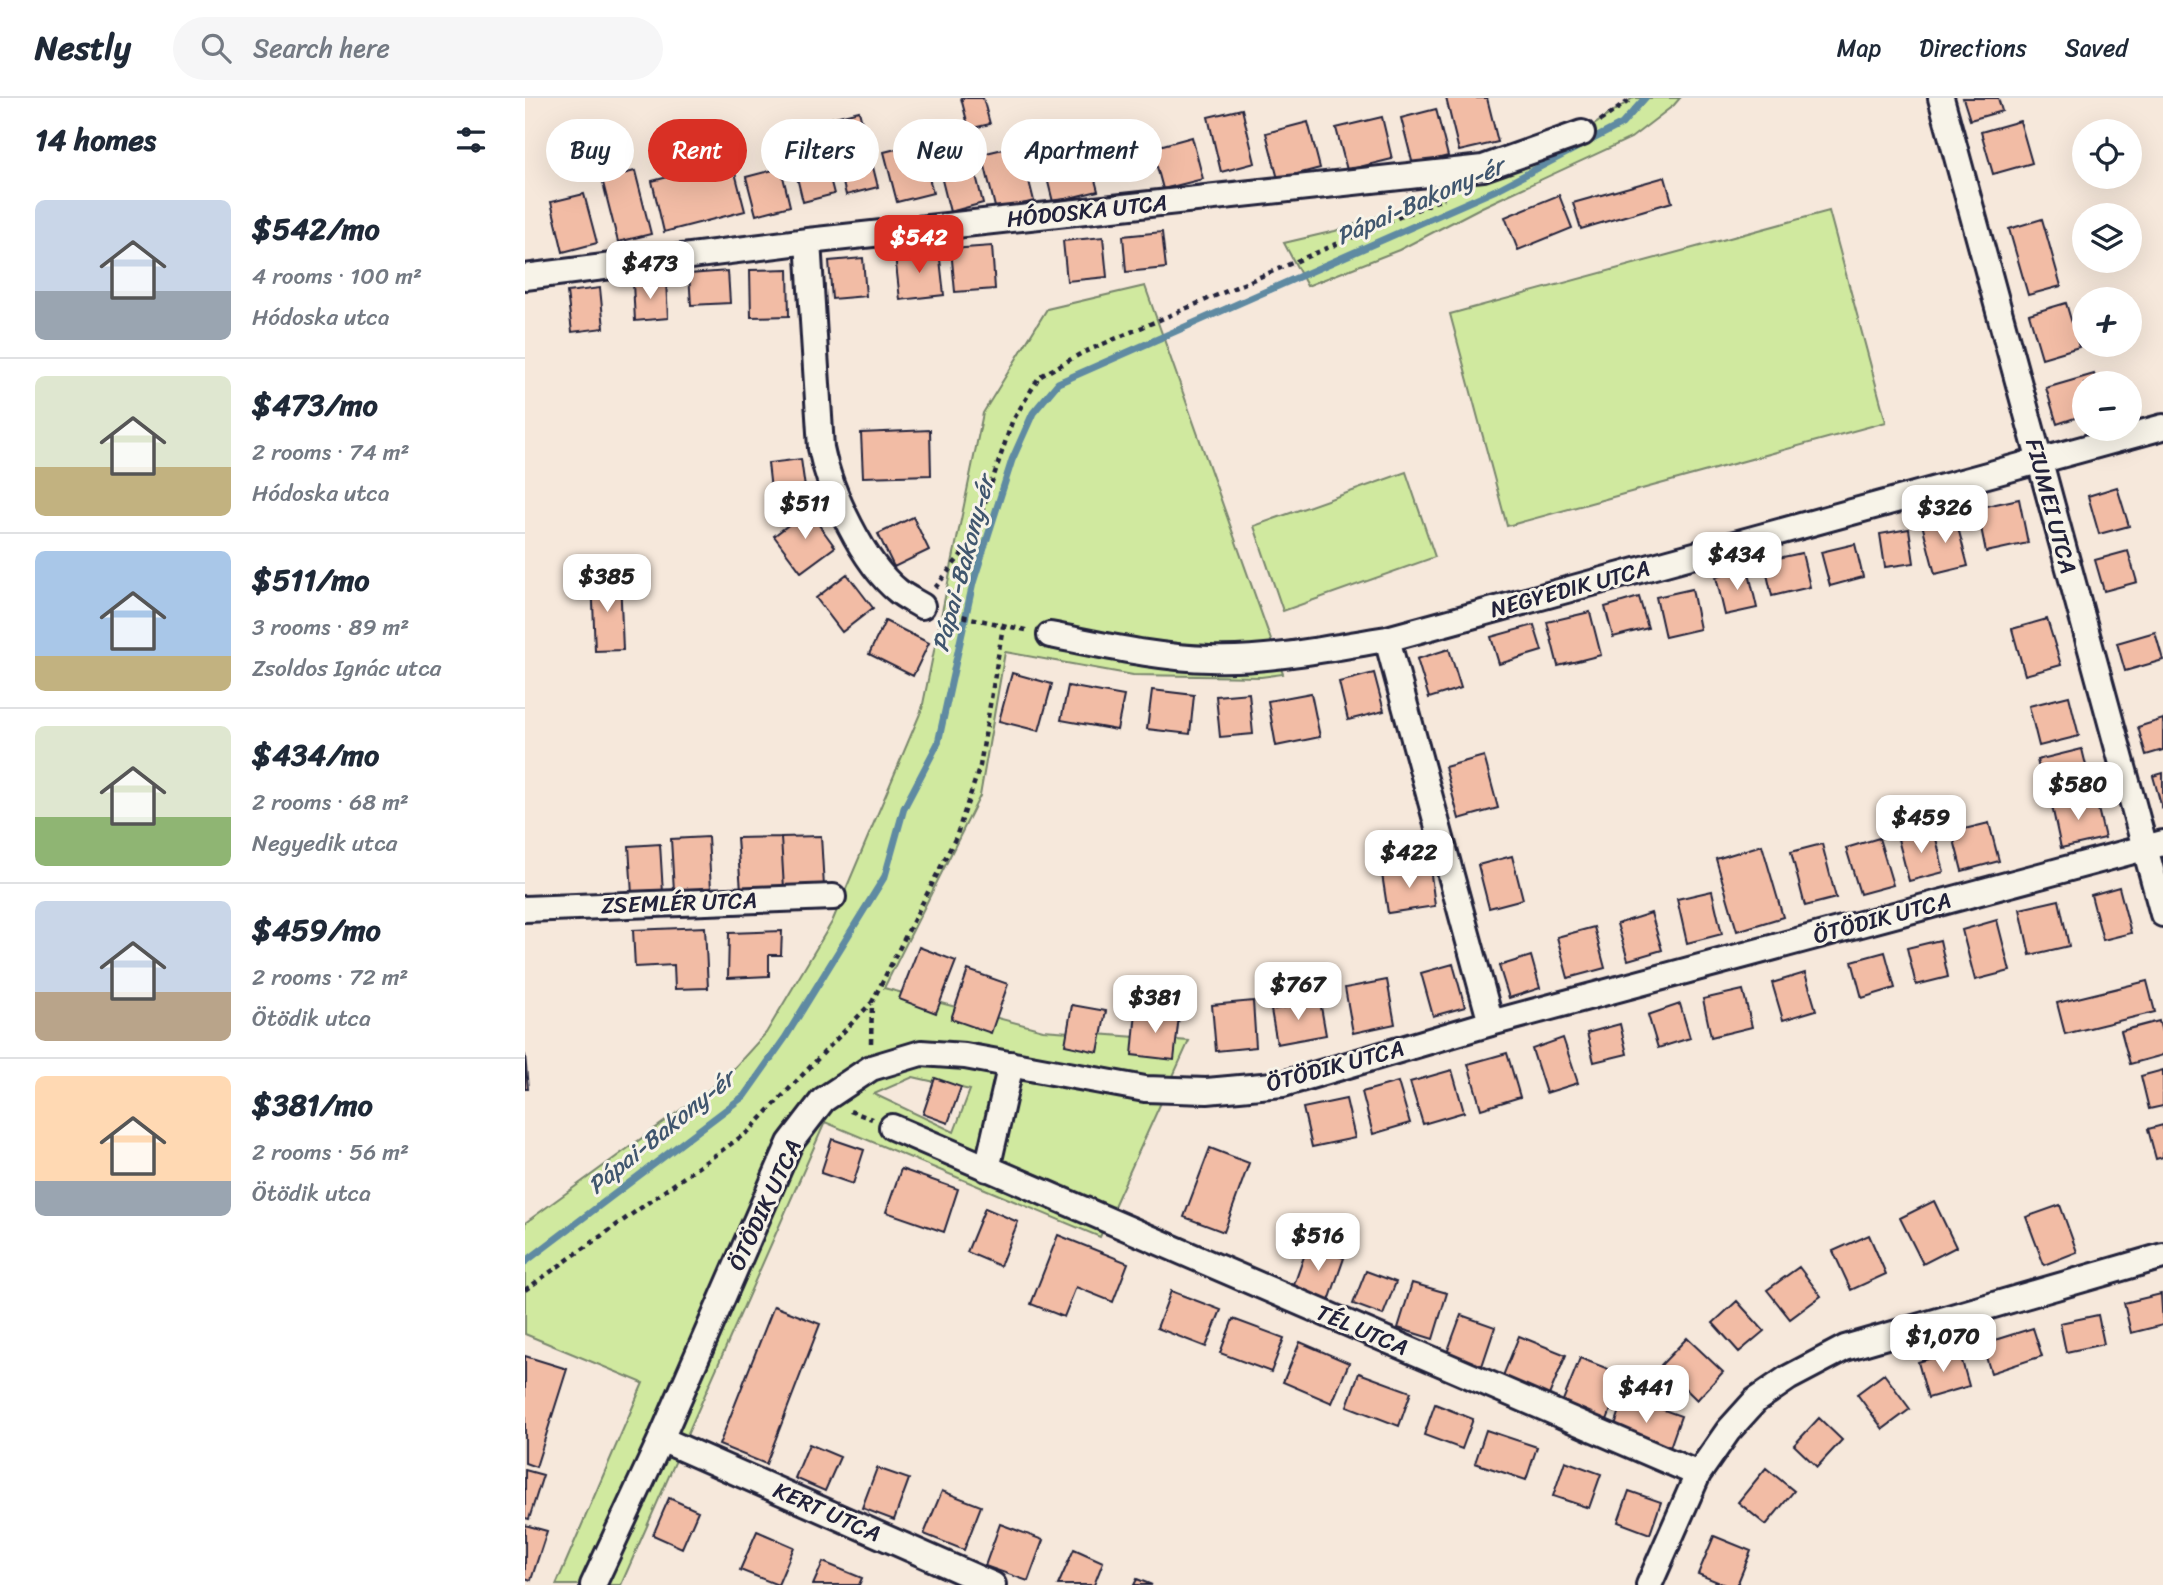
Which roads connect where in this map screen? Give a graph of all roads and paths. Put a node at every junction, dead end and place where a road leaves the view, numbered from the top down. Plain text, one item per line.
1 (1633, 98) edge
2 (1941, 98) edge
3 (1582, 133) joint
4 (1452, 195) dead end
5 (808, 241) junction
6 (525, 277) edge
7 (2163, 427) edge
8 (2038, 461) junction
9 (932, 609) junction
10 (1050, 635) dead end
11 (1387, 639) junction
12 (2154, 845) edge
13 (833, 897) dead end
14 (525, 909) edge
15 (2163, 914) edge
16 (872, 1002) junction
17 (1491, 1023) junction
18 (1011, 1064) junction
19 (871, 1068) junction
20 (823, 1100) junction
21 (892, 1127) joint
22 (988, 1169) junction
23 (2163, 1256) edge
24 (525, 1290) edge
25 (661, 1439) junction
26 (1698, 1474) junction
27 (593, 1585) edge
28 (993, 1585) edge
29 (1649, 1585) edge

1 - 3 path
2 - 8 street, FIUMEI UTCA
3 - 5 street, HÓDOSKA UTCA
4 - 9 path
5 - 6 street, HÓDOSKA UTCA
5 - 9 street
7 - 8 street, NEGYEDIK UTCA
8 - 11 street, NEGYEDIK UTCA
8 - 12 street, FIUMEI UTCA
9 - 16 path
10 - 11 street, NEGYEDIK UTCA
11 - 17 street
12 - 15 street, FIUMEI UTCA
12 - 17 street, ÖTÖDIK UTCA
13 - 14 street, ZSEMLÉR UTCA
16 - 19 path
16 - 24 path
17 - 18 street, ÖTÖDIK UTCA
18 - 19 street, ÖTÖDIK UTCA
18 - 22 street
19 - 20 street, ÖTÖDIK UTCA
20 - 21 path
20 - 25 street, ÖTÖDIK UTCA
21 - 22 street, TÉL UTCA
22 - 26 street, TÉL UTCA
23 - 26 street
25 - 27 street, ÖTÖDIK UTCA
25 - 28 street, KERT UTCA
26 - 29 street

